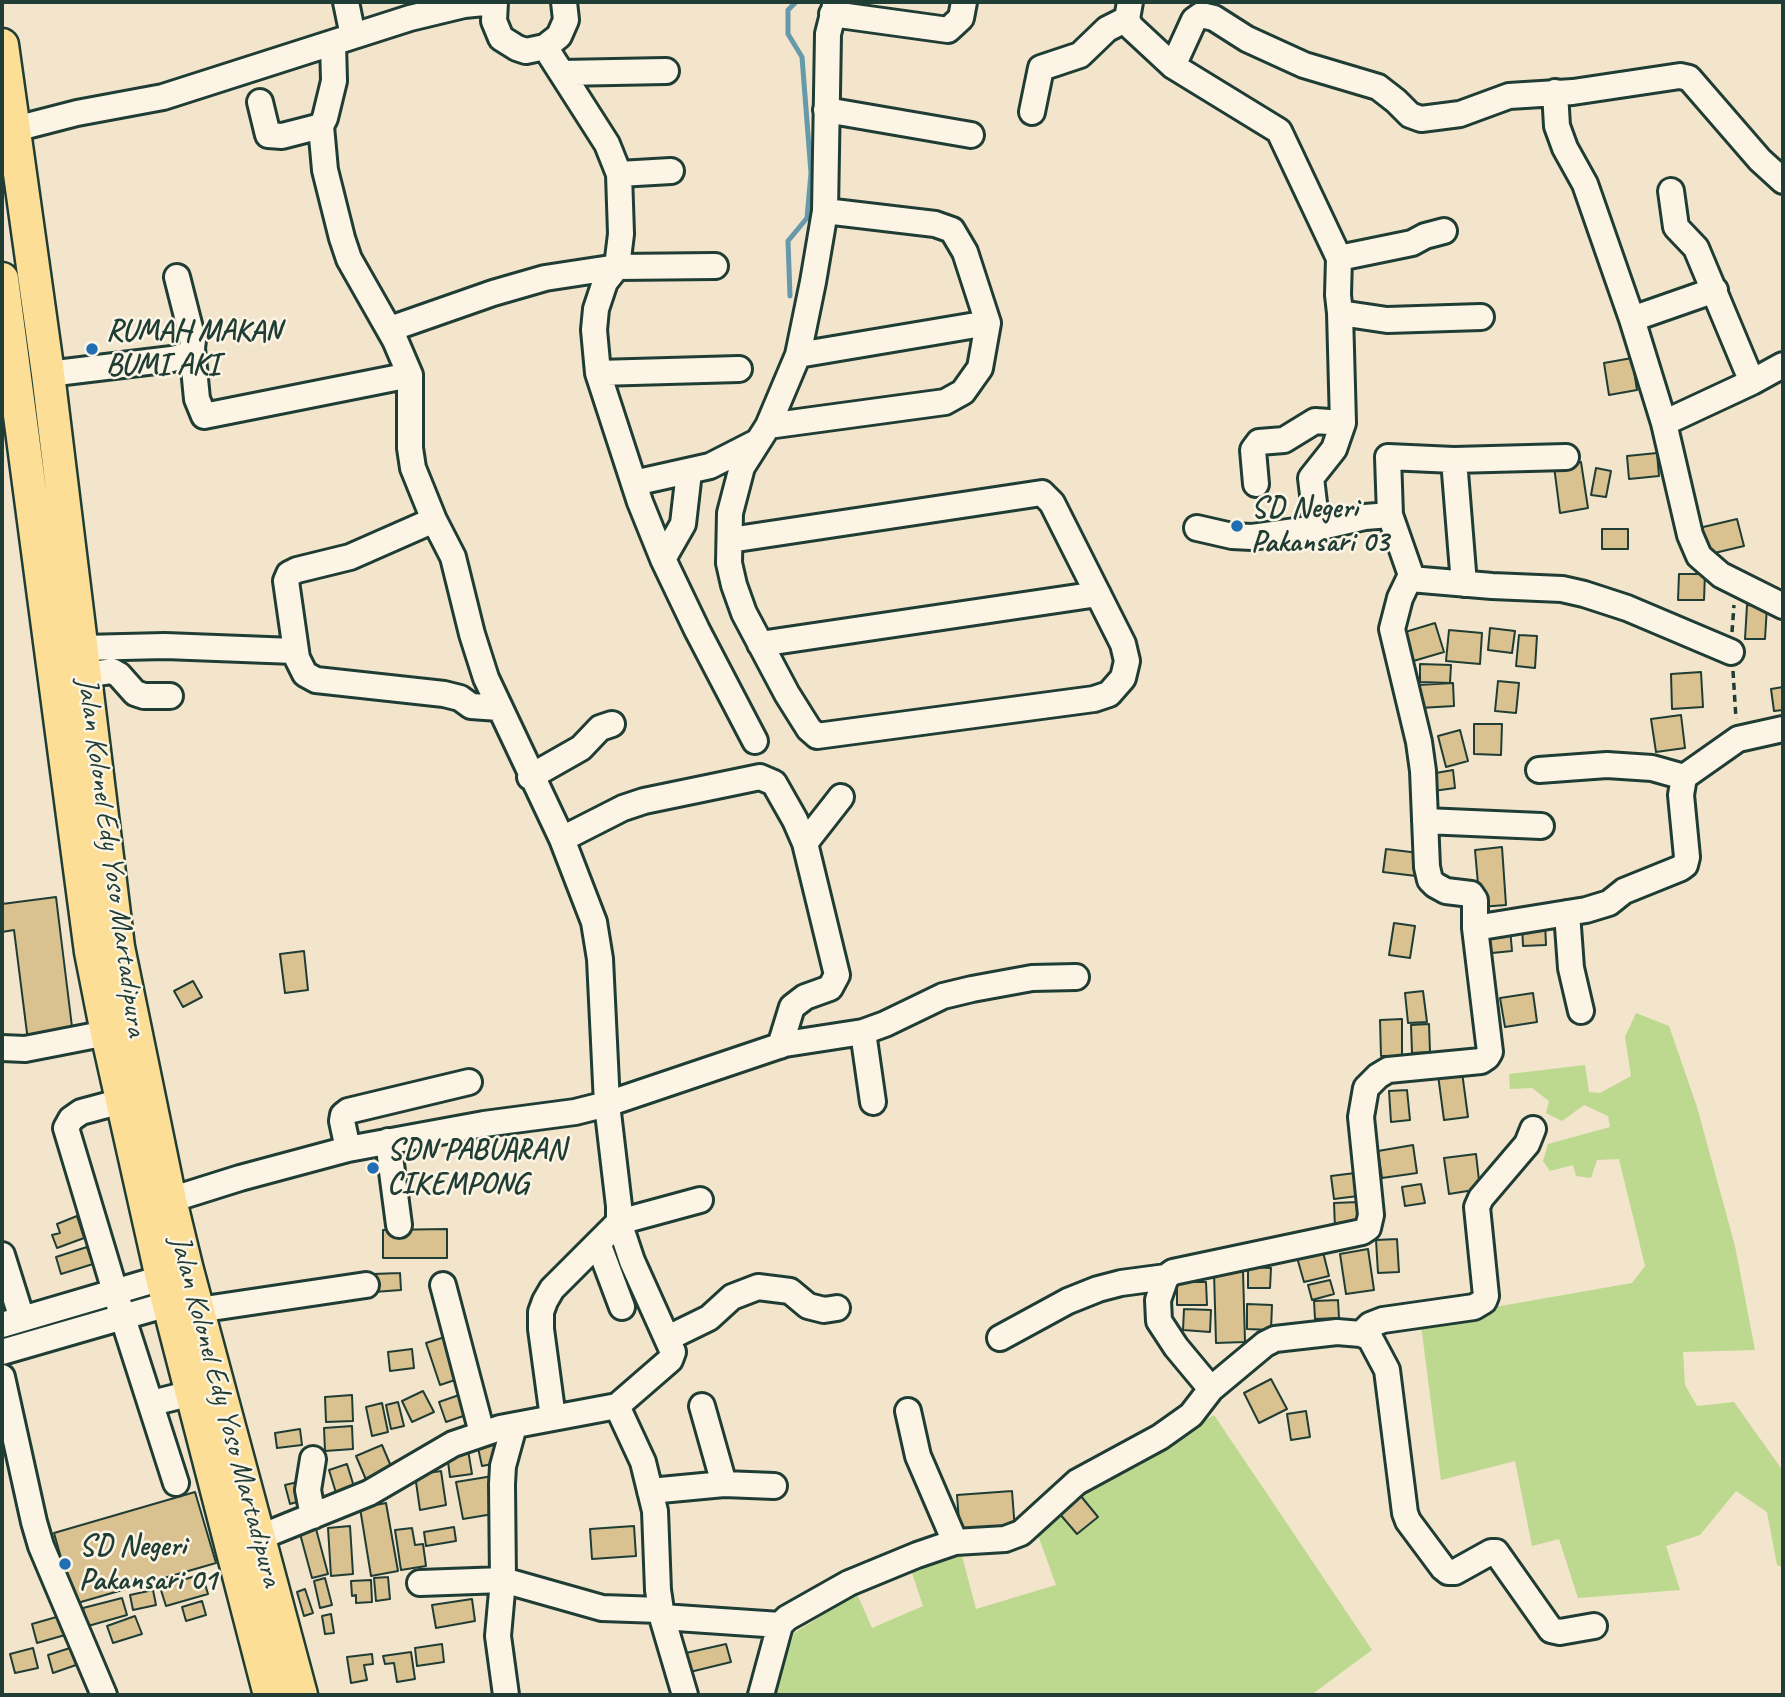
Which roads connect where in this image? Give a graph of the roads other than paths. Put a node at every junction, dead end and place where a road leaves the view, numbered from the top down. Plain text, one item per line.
1 (346, 2) edge
2 (494, 2) edge
3 (564, 2) edge
4 (964, 2) edge
5 (834, 8) edge
6 (1128, 10) edge
7 (343, 40) junction
8 (2, 45) edge
9 (545, 47) junction
10 (1173, 66) junction
11 (666, 71) dead end
12 (562, 73) junction
13 (1555, 92) junction
14 (260, 102) dead end
15 (826, 110) junction
16 (1032, 112) dead end
17 (321, 126) junction
18 (15, 129) junction
19 (971, 135) dead end
20 (671, 171) dead end
21 (619, 174) junction
22 (1783, 181) edge
23 (1671, 191) dead end
24 (825, 211) junction
25 (1444, 230) dead end
26 (1339, 258) junction
27 (715, 266) dead end
28 (617, 267) junction
29 (177, 277) dead end
30 (2, 284) edge
31 (36, 285) junction
32 (1715, 290) junction
33 (1340, 313) junction
34 (1481, 317) dead end
35 (1632, 319) junction
36 (988, 323) junction
37 (390, 329) junction
38 (192, 348) junction
39 (798, 355) junction
40 (1783, 365) edge
41 (739, 369) dead end
42 (598, 373) junction
43 (48, 374) junction
44 (410, 375) junction
45 (1752, 382) junction
46 (1343, 423) junction
47 (1664, 423) junction
48 (765, 432) junction
49 (1566, 457) dead end
50 (1454, 460) junction
51 (700, 469) junction
52 (634, 483) junction
53 (1256, 484) dead end
54 (1390, 515) junction
55 (434, 520) junction
56 (1197, 528) dead end
57 (1317, 528) junction
58 (730, 540) junction
59 (663, 559) junction
60 (1410, 579) junction
61 (1464, 584) junction
62 (1098, 594) junction
63 (1783, 606) edge
64 (760, 643) junction
65 (294, 650) junction
66 (1731, 652) dead end
67 (83, 661) junction
68 (170, 696) dead end
69 (499, 708) junction
70 (612, 724) dead end
71 (1783, 729) edge
72 (755, 741) dead end
73 (1539, 769) dead end
74 (530, 776) junction
75 (1684, 777) junction
76 (841, 797) dead end
77 (1425, 821) junction
78 (1541, 826) dead end
79 (562, 839) junction
80 (804, 843) junction
81 (1567, 913) junction
82 (1475, 928) junction
83 (1076, 977) dead end
84 (1581, 1011) dead end
85 (863, 1032) junction
86 (107, 1033) junction
87 (780, 1045) junction
88 (2, 1048) edge
89 (469, 1082) dead end
90 (122, 1101) junction
91 (873, 1102) dead end
92 (607, 1104) junction
93 (1533, 1129) dead end
94 (388, 1141) junction
95 (348, 1149) junction
96 (170, 1200) junction
97 (700, 1200) dead end
98 (619, 1222) junction
99 (400, 1225) dead end
100 (598, 1243) junction
101 (2, 1255) edge
102 (1166, 1277) junction
103 (366, 1284) dead end
104 (443, 1285) dead end
105 (116, 1291) junction
106 (182, 1292) junction
107 (622, 1307) dead end
108 (837, 1308) dead end
109 (123, 1318) junction
110 (12, 1322) edge
111 (1361, 1334) junction
112 (668, 1338) junction
113 (1000, 1338) dead end
114 (2, 1352) edge
115 (2, 1377) edge
116 (192, 1393) junction
117 (1202, 1400) junction
118 (152, 1403) junction
119 (617, 1405) junction
120 (702, 1406) dead end
121 (908, 1411) dead end
122 (553, 1418) junction
123 (514, 1426) junction
124 (482, 1433) junction
125 (313, 1459) dead end
126 (176, 1483) dead end
127 (724, 1484) junction
128 (774, 1486) dead end
129 (650, 1491) junction
130 (313, 1517) junction
131 (258, 1538) junction
132 (955, 1542) junction
133 (503, 1580) junction
134 (420, 1583) dead end
135 (661, 1614) junction
136 (780, 1625) junction
137 (1594, 1626) dead end
138 (104, 1695) edge
139 (270, 1695) edge
140 (301, 1695) edge
141 (506, 1695) edge
142 (685, 1695) edge
143 (761, 1695) edge

1 - 7 street
2 - 7 street
2 - 9 street
3 - 9 street
4 - 5 street
5 - 15 street
6 - 10 street
6 - 16 street
7 - 17 street
7 - 18 street
8 - 18 main road, Jalan Kolonel Edy Yoso Martadipura
9 - 12 street
10 - 13 street
10 - 26 street
11 - 12 street
12 - 21 street
13 - 22 street
13 - 35 street
14 - 17 street
15 - 19 street
15 - 24 street
17 - 37 street
18 - 31 main road, Jalan Kolonel Edy Yoso Martadipura
20 - 21 street
21 - 28 street
23 - 32 street
24 - 36 street
24 - 39 street
25 - 26 street
26 - 33 street
27 - 28 street
28 - 37 street
28 - 42 street
29 - 38 street
30 - 31 main road
30 - 86 main road, Jalan Kolonel Edy Yoso Martadipura
31 - 43 main road, Jalan Kolonel Edy Yoso Martadipura
32 - 35 street
32 - 45 street
33 - 34 street
33 - 46 street
35 - 47 street
36 - 39 street
36 - 48 street
37 - 44 street
38 - 43 street
38 - 44 street
39 - 48 street
40 - 45 street
41 - 42 street
42 - 52 street
43 - 67 main road, Jalan Kolonel Edy Yoso Martadipura
44 - 55 street
45 - 47 street
46 - 53 street
46 - 57 street
47 - 63 street
48 - 51 street
48 - 58 street
49 - 50 street
50 - 54 street
50 - 61 street
51 - 52 street
51 - 59 street
52 - 59 street
54 - 57 street
54 - 60 street
55 - 65 street
55 - 69 street
56 - 57 street
58 - 62 street
58 - 64 street
59 - 72 street
60 - 61 street
60 - 77 street
61 - 66 street
62 - 64 street
62 - 64 street
65 - 67 street
65 - 69 street
67 - 68 street
67 - 96 main road, Jalan Kolonel Edy Yoso Martadipura
69 - 74 street
70 - 74 street
71 - 75 street
73 - 75 street
74 - 79 street
75 - 81 street
76 - 80 street
77 - 78 street
77 - 82 street
79 - 80 street
79 - 92 street
80 - 87 street
81 - 82 street
81 - 84 street
82 - 102 street
83 - 85 street
85 - 87 street
85 - 91 street
86 - 88 street
86 - 90 main road, Jalan Kolonel Edy Yoso Martadipura
87 - 92 street
89 - 95 street
90 - 105 street
90 - 106 main road, Jalan Kolonel Edy Yoso Martadipura
92 - 94 street
92 - 98 street
93 - 111 street
94 - 95 street
94 - 99 street
95 - 96 street
96 - 106 main road, Jalan Kolonel Edy Yoso Martadipura
97 - 98 street
98 - 100 street
98 - 112 street
100 - 107 street
100 - 122 street
101 - 110 street
102 - 113 street
102 - 117 street
103 - 106 street
104 - 124 street
105 - 106 street
105 - 109 street
105 - 110 street
106 - 109 street
106 - 116 main road, Jalan Kolonel Edy Yoso Martadipura
106 - 131 main road, Jalan Kolonel Edy Yoso Martadipura
108 - 112 street
109 - 114 street
109 - 118 street
111 - 117 street
111 - 137 street
112 - 119 street
115 - 138 street
116 - 118 street
116 - 139 main road, Jalan Kolonel Edy Yoso Martadipura
117 - 132 street
118 - 126 street
119 - 122 street
119 - 129 street
120 - 127 street
121 - 132 street
122 - 123 street
123 - 124 street
123 - 133 street
124 - 130 street
125 - 130 street
127 - 128 street
127 - 129 street
129 - 135 street
130 - 131 street
131 - 140 main road, Jalan Kolonel Edy Yoso Martadipura
132 - 136 street
133 - 134 street
133 - 135 street
133 - 141 street
135 - 136 street
135 - 142 street
136 - 143 street

